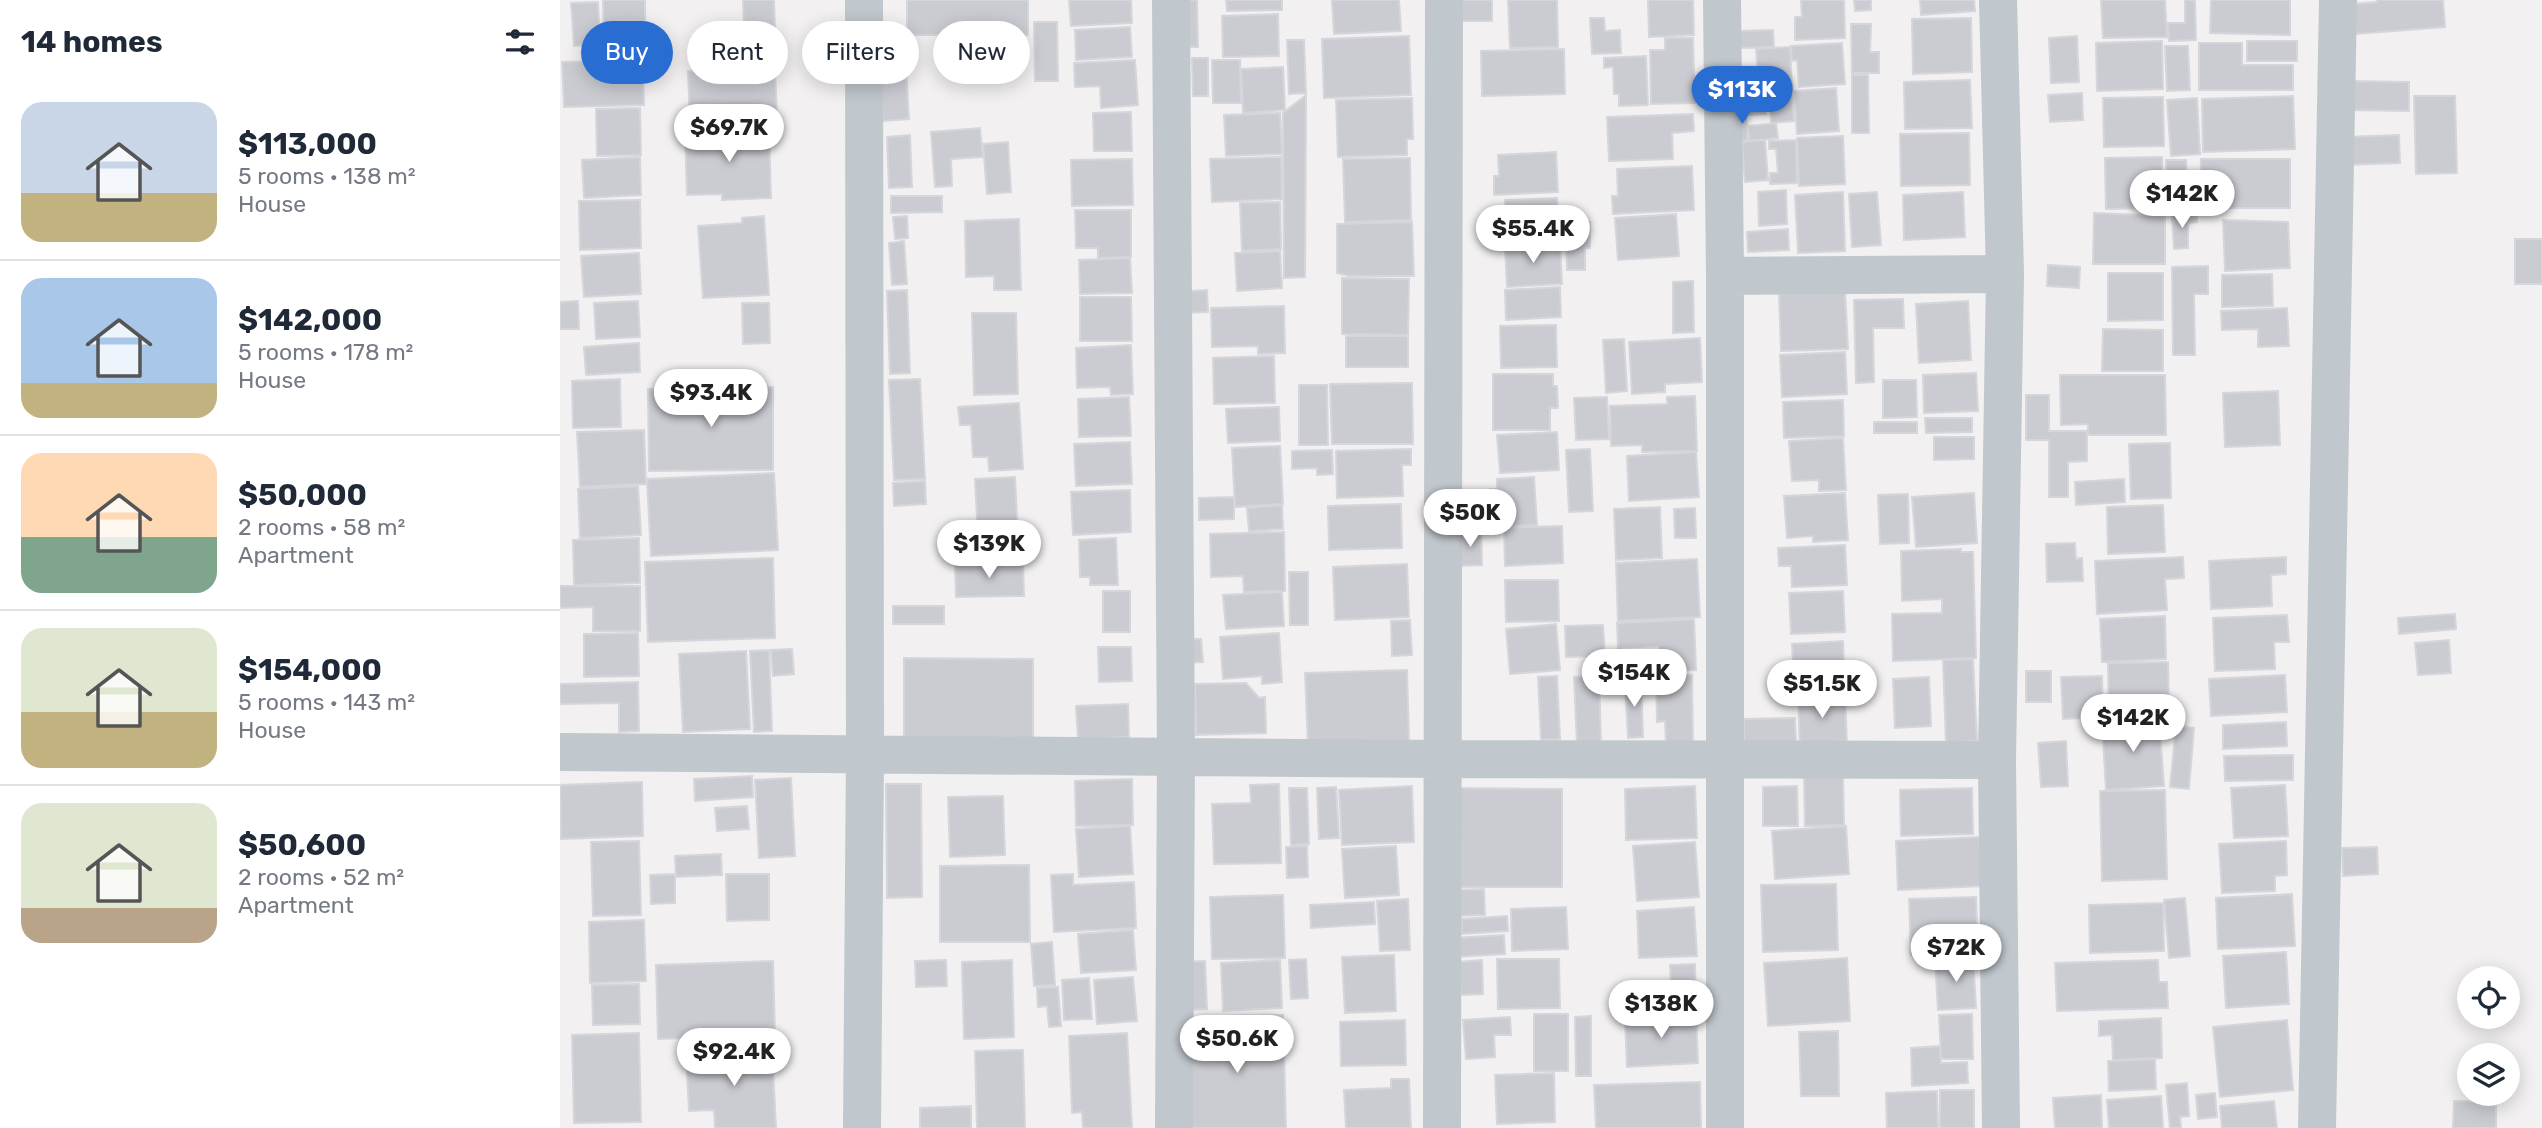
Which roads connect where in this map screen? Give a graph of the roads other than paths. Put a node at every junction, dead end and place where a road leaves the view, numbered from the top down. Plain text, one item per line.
1 (863, 0) edge
2 (1171, 0) edge
3 (1444, 0) edge
4 (1721, 0) edge
5 (1998, 0) edge
6 (2339, 0) edge
7 (2005, 274) junction
8 (1725, 276) junction
9 (560, 752) edge
10 (866, 754) junction
11 (1176, 757) junction
12 (1443, 759) junction
13 (1726, 760) junction
14 (1997, 760) junction
15 (862, 1128) edge
16 (1174, 1128) edge
17 (1442, 1128) edge
18 (1725, 1128) edge
19 (2001, 1128) edge
20 (2317, 1128) edge

1 - 10 street
2 - 11 street
3 - 12 street
4 - 8 street
5 - 7 street
6 - 20 street
7 - 8 street
7 - 14 street
8 - 13 street
9 - 10 street
10 - 11 street
10 - 15 street
11 - 12 street
11 - 16 street
12 - 13 street
12 - 17 street
13 - 14 street
13 - 18 street
14 - 19 street

